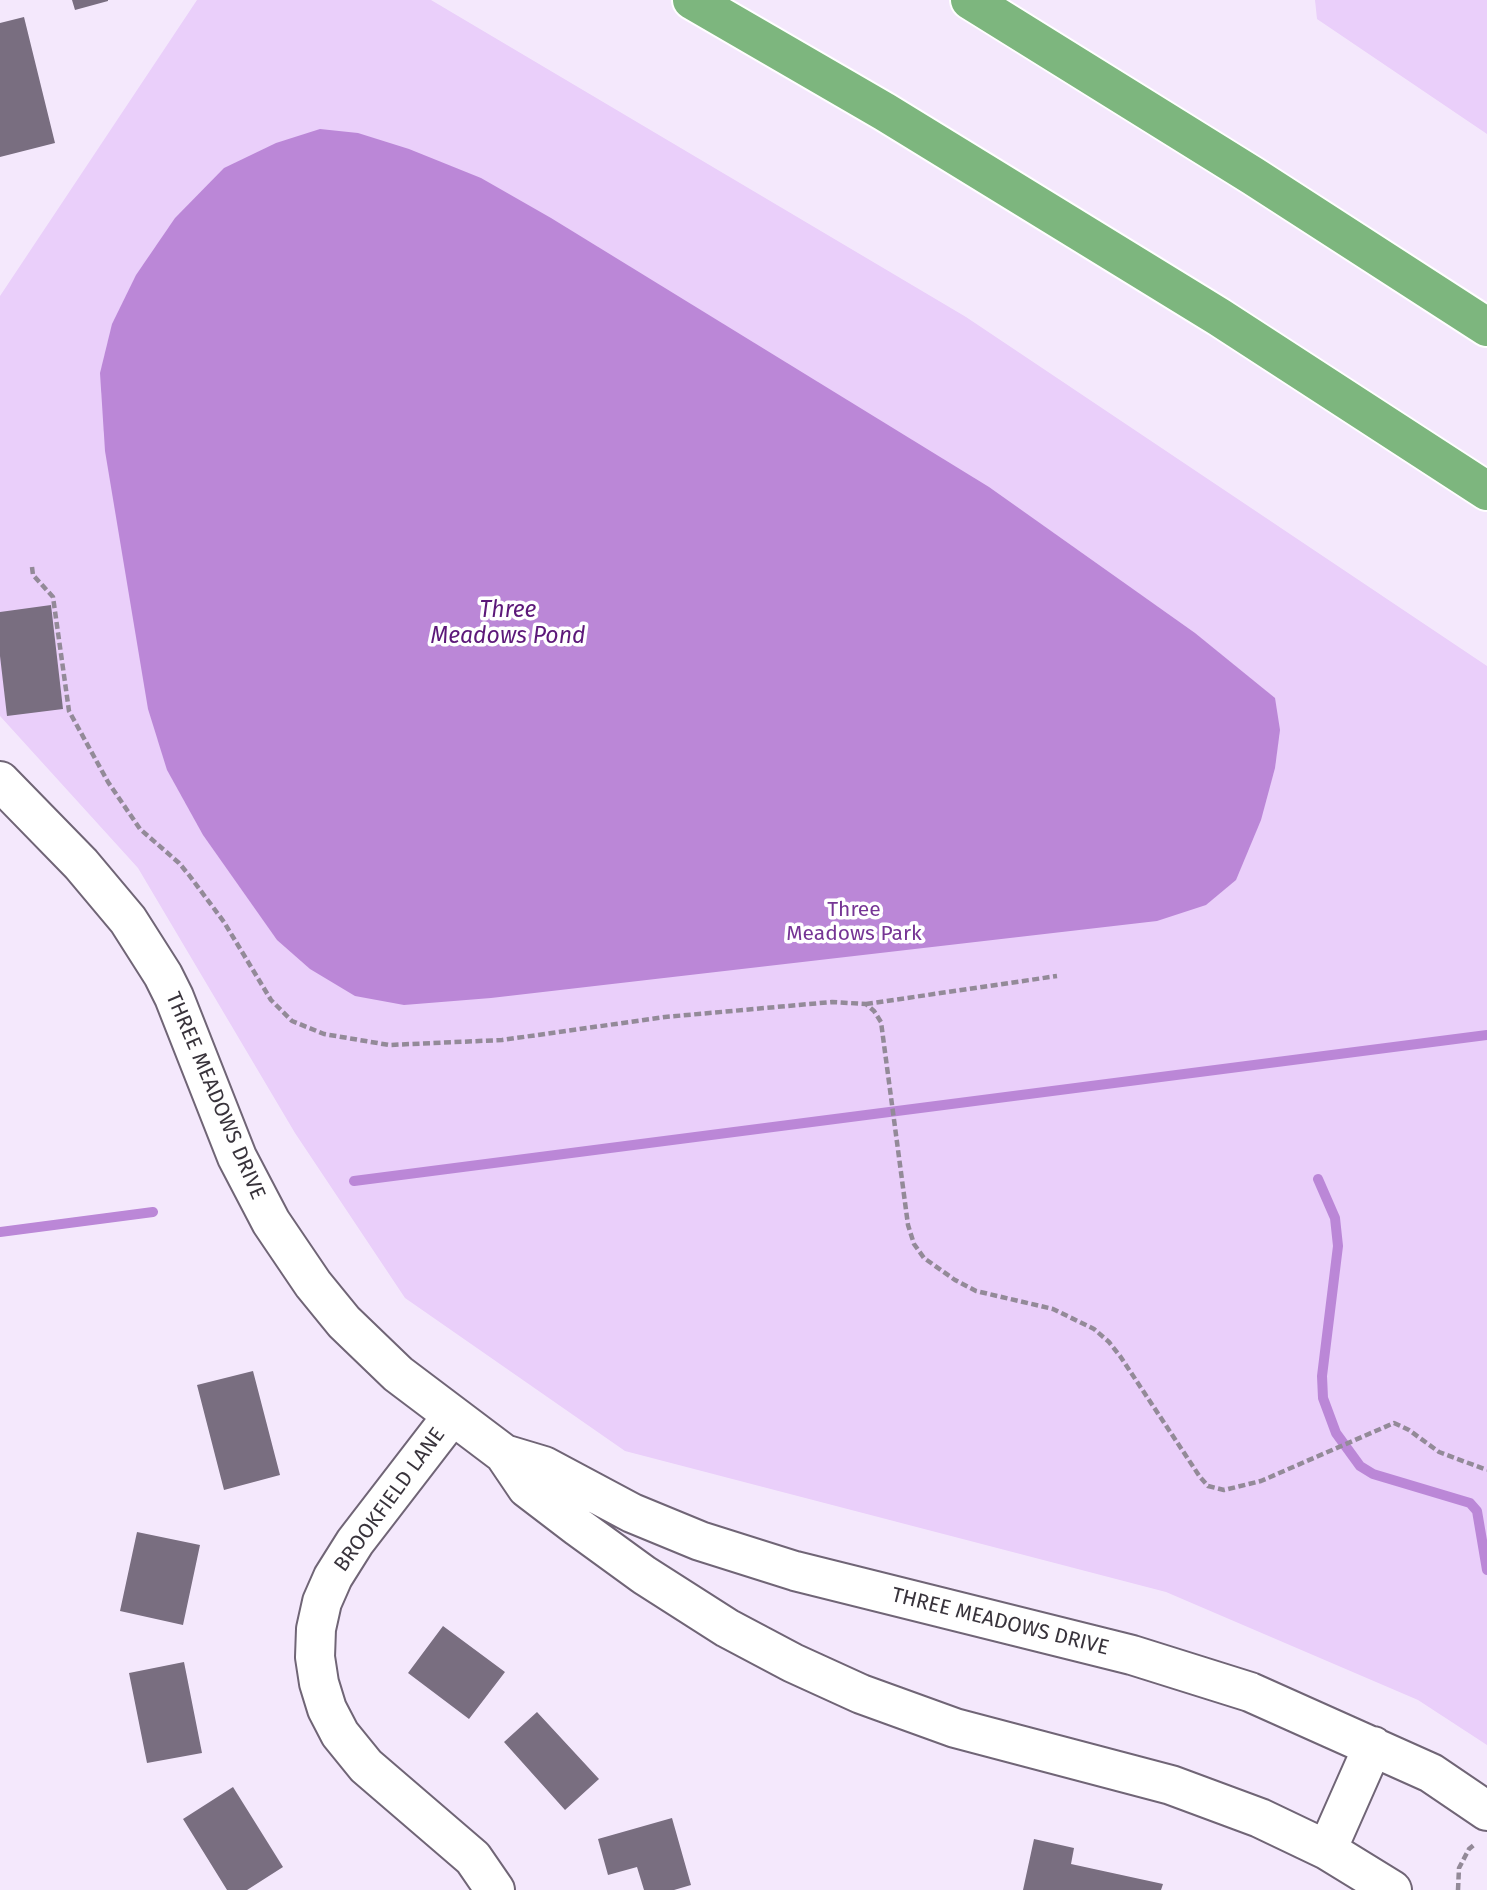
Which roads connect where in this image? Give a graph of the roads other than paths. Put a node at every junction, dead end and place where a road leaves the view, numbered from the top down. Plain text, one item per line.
1 (692, 0) edge
2 (970, 0) edge
3 (1487, 327) edge
4 (1487, 491) edge
5 (0, 780) edge
6 (452, 1416) junction
7 (504, 1454) junction
8 (1373, 1746) junction
9 (1482, 1827) edge
10 (1328, 1850) junction
11 (495, 1890) edge
12 (1392, 1890) edge

1 - 4 highway
2 - 3 highway
5 - 6 street, THREE MEADOWS DRIVE
6 - 7 street, THREE MEADOWS DRIVE
6 - 11 street, BROOKFIELD LANE
7 - 8 street, THREE MEADOWS DRIVE
7 - 10 street, THREE MEADOWS DRIVE
8 - 9 street, THREE MEADOWS DRIVE
8 - 10 street
10 - 12 street, THREE MEADOWS DRIVE

